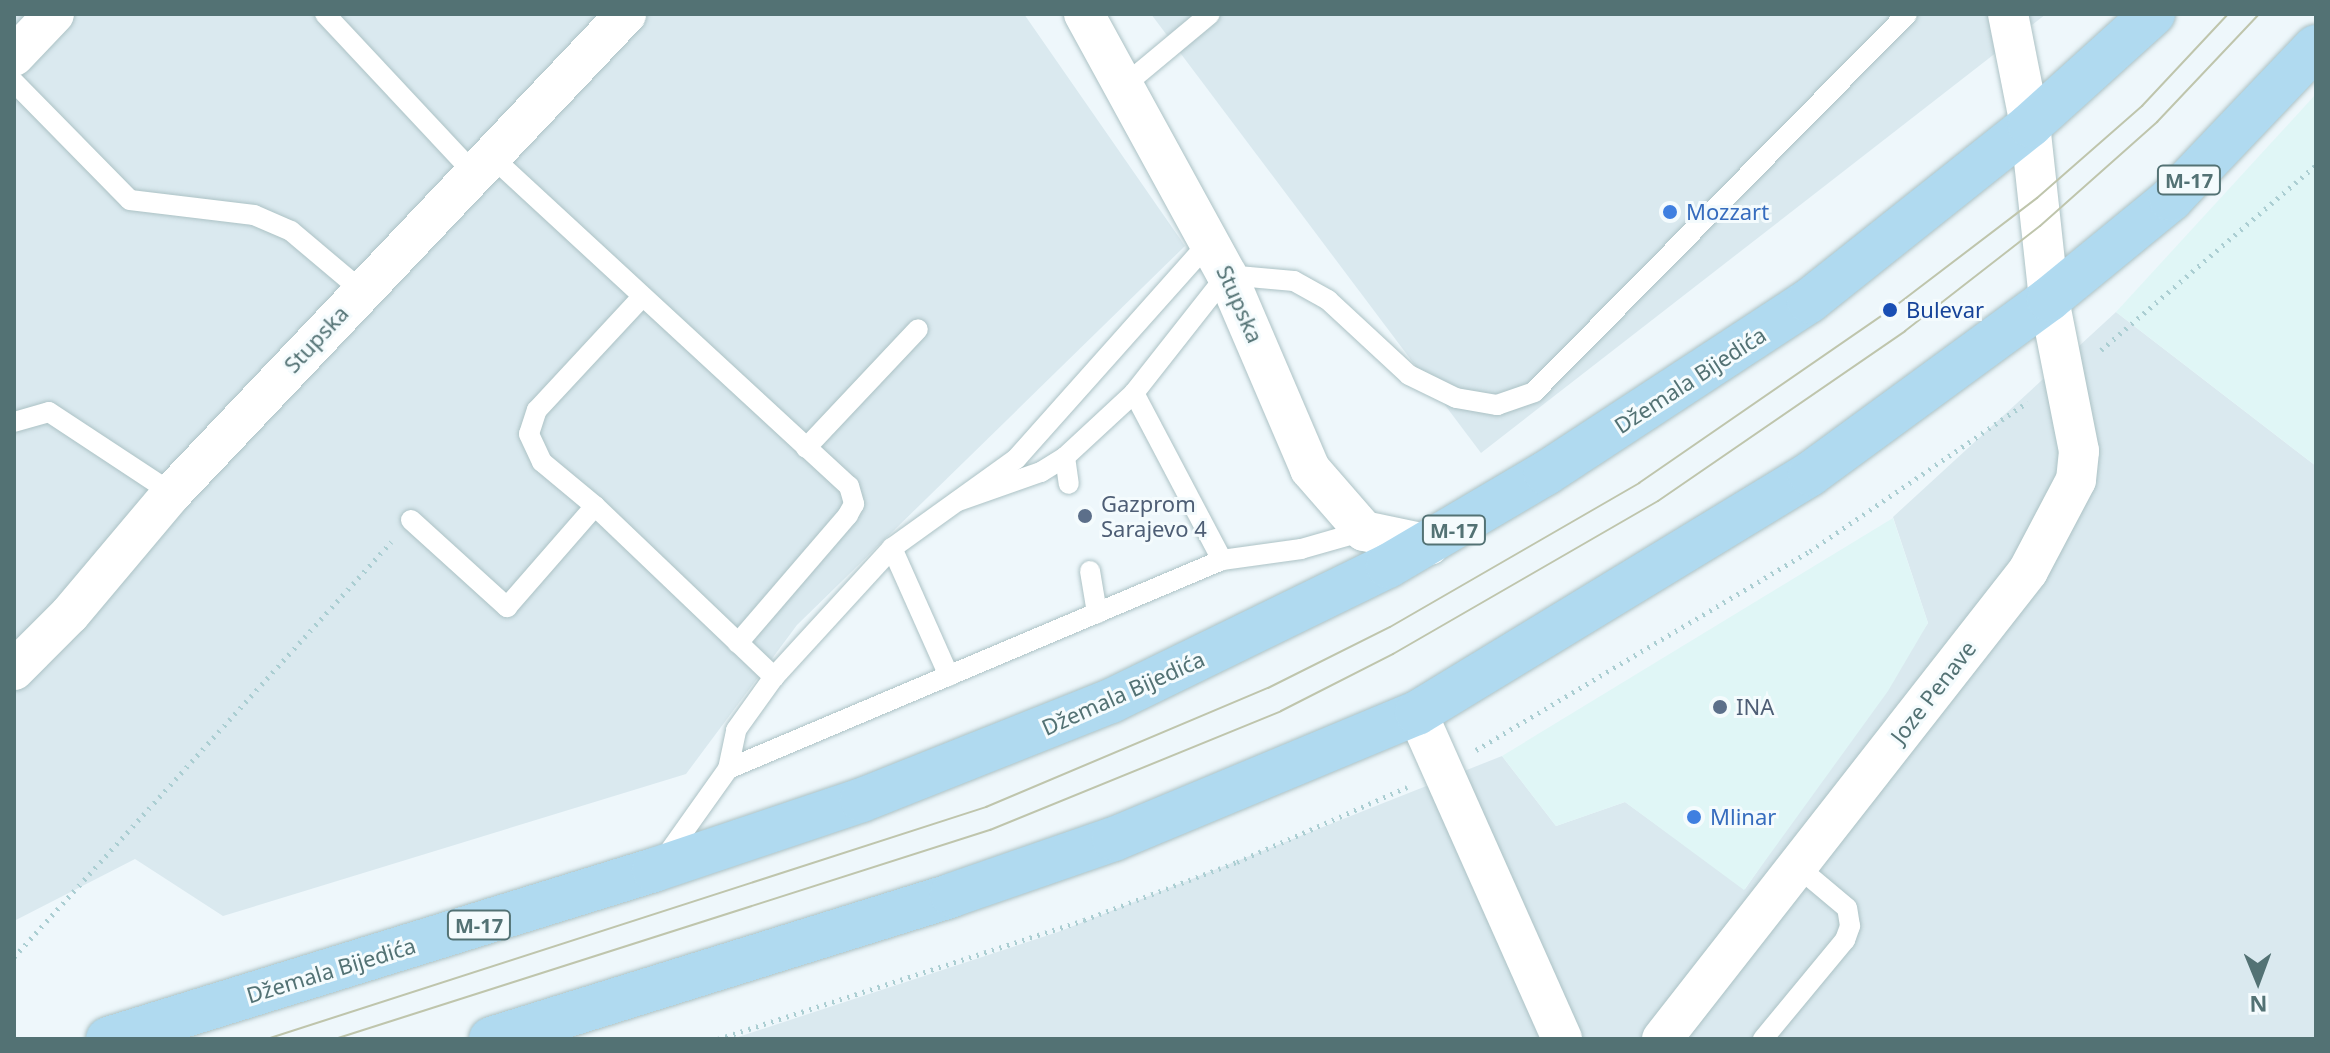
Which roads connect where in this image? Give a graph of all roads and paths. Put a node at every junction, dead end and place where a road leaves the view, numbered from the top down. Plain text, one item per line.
1 (54, 14) edge
2 (325, 14) edge
3 (626, 14) edge
4 (1084, 14) edge
5 (1210, 14) edge
6 (1907, 14) edge
7 (2008, 14) edge
8 (2153, 14) edge
9 (14, 56) edge
10 (2310, 63) edge
11 (14, 82) edge
12 (1126, 84) junction
13 (2030, 125) junction
14 (482, 164) junction
15 (1219, 258) junction
16 (362, 291) junction
17 (640, 299) junction
18 (2049, 299) junction
19 (918, 329) dead end
20 (1134, 393) junction
21 (14, 422) edge
22 (806, 448) junction
23 (1065, 457) junction
24 (1069, 484) dead end
25 (172, 493) junction
26 (958, 501) junction
27 (595, 506) junction
28 (411, 520) joint
29 (1364, 531) junction
30 (1430, 545) junction
31 (892, 548) junction
32 (1222, 560) junction
33 (1090, 571) dead end
34 (1097, 613) junction
35 (738, 643) junction
36 (14, 670) edge
37 (949, 676) junction
38 (774, 677) junction
39 (1417, 713) junction
40 (728, 769) junction
41 (1797, 866) junction
42 (654, 870) junction
43 (14, 957) edge
44 (108, 1039) edge
45 (491, 1039) edge
46 (1562, 1039) edge
47 (1662, 1039) edge
48 (1763, 1039) edge

1 - 9 street
2 - 14 lane
3 - 14 street, Stupska
4 - 12 street, Stupska
5 - 12 lane
6 - 15 lane
7 - 13 street
8 - 13 main road, Džemala Bijedića / M-17
10 - 18 main road, M-17
11 - 16 lane
12 - 15 street, Stupska
13 - 18 street
13 - 30 main road, Džemala Bijedića / M-17
14 - 16 street, Stupska
14 - 17 lane
15 - 20 lane
15 - 26 lane
15 - 29 street, Stupska
16 - 25 street, Stupska
17 - 22 lane
17 - 27 lane
18 - 39 main road, M-17
18 - 41 street, Joze Penave
19 - 22 lane
20 - 23 lane
20 - 32 lane
21 - 25 lane
22 - 35 lane
23 - 24 lane
23 - 26 lane
25 - 36 street, Stupska
26 - 31 lane
27 - 28 lane
27 - 35 lane
28 - 43 path
29 - 30 street
29 - 32 lane
30 - 42 main road, Džemala Bijedića / M-17
31 - 37 lane
31 - 38 lane
32 - 34 lane
33 - 34 lane
34 - 37 lane
35 - 38 lane
37 - 40 lane
38 - 40 lane
39 - 45 main road, M-17
39 - 46 street
40 - 42 lane
41 - 47 street, Joze Penave
41 - 48 lane
42 - 44 main road, Džemala Bijedića / M-17

